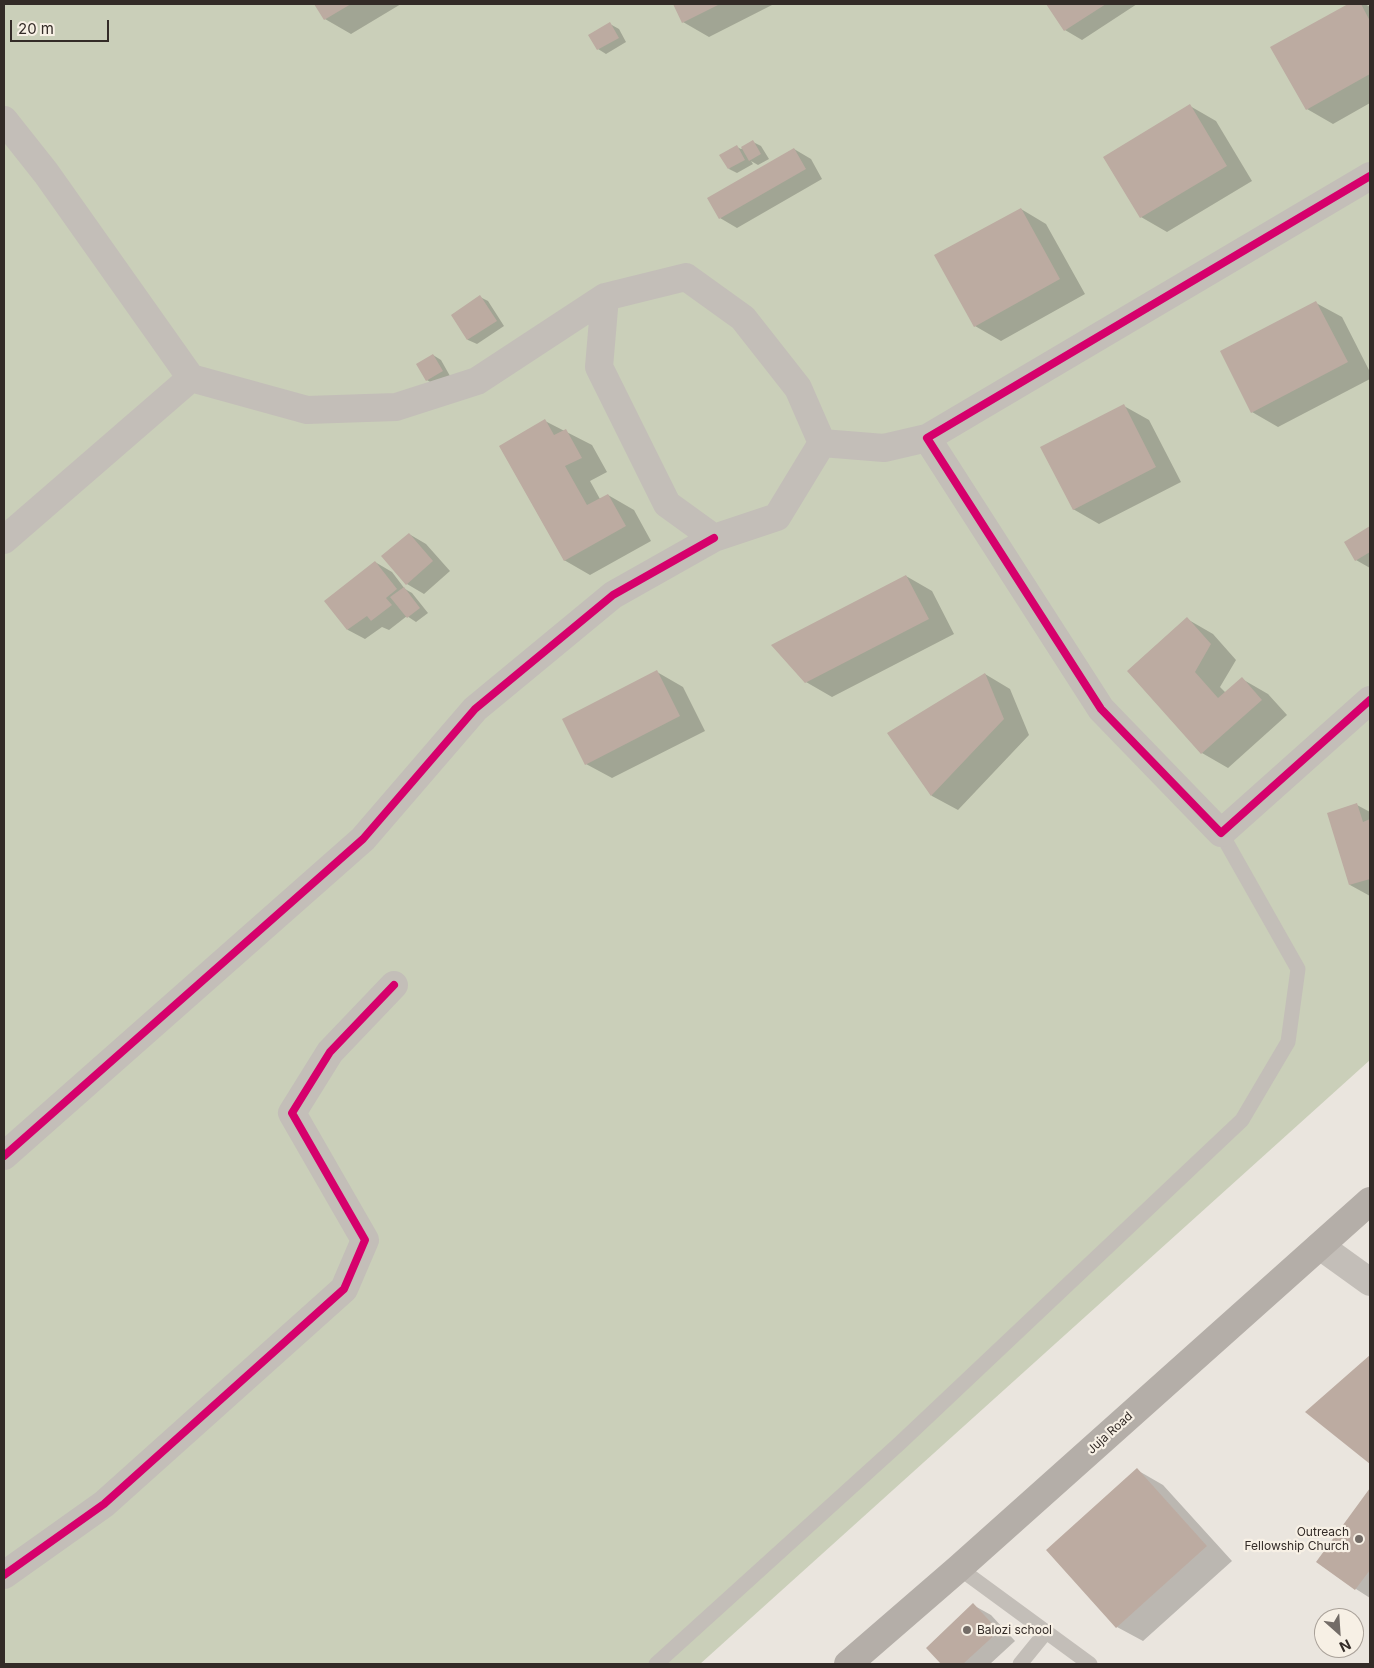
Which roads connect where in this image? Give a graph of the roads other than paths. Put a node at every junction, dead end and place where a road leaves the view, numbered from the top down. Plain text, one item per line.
1 (4, 120) edge
2 (1370, 176) edge
3 (605, 297) junction
4 (191, 378) junction
5 (927, 438) junction
6 (822, 444) junction
7 (714, 538) junction
8 (4, 540) edge
9 (1370, 700) edge
10 (1221, 833) junction
11 (394, 985) dead end
12 (4, 1156) edge
13 (1368, 1206) edge
14 (1320, 1246) junction
15 (1370, 1282) edge
16 (959, 1568) junction
17 (4, 1575) edge
18 (1046, 1632) junction
19 (656, 1664) edge
20 (848, 1664) edge
21 (1020, 1664) edge
22 (1090, 1664) edge

1 - 4 street
2 - 5 street
3 - 4 street
3 - 6 street
3 - 7 street
4 - 8 street
5 - 6 street
5 - 10 street
6 - 7 street
7 - 12 street
9 - 10 street
10 - 19 lane
11 - 17 street
13 - 14 main road, Juja Road
14 - 15 street
14 - 16 main road, Juja Road
16 - 18 lane
16 - 20 main road, Juja Road
18 - 21 lane
18 - 22 lane

